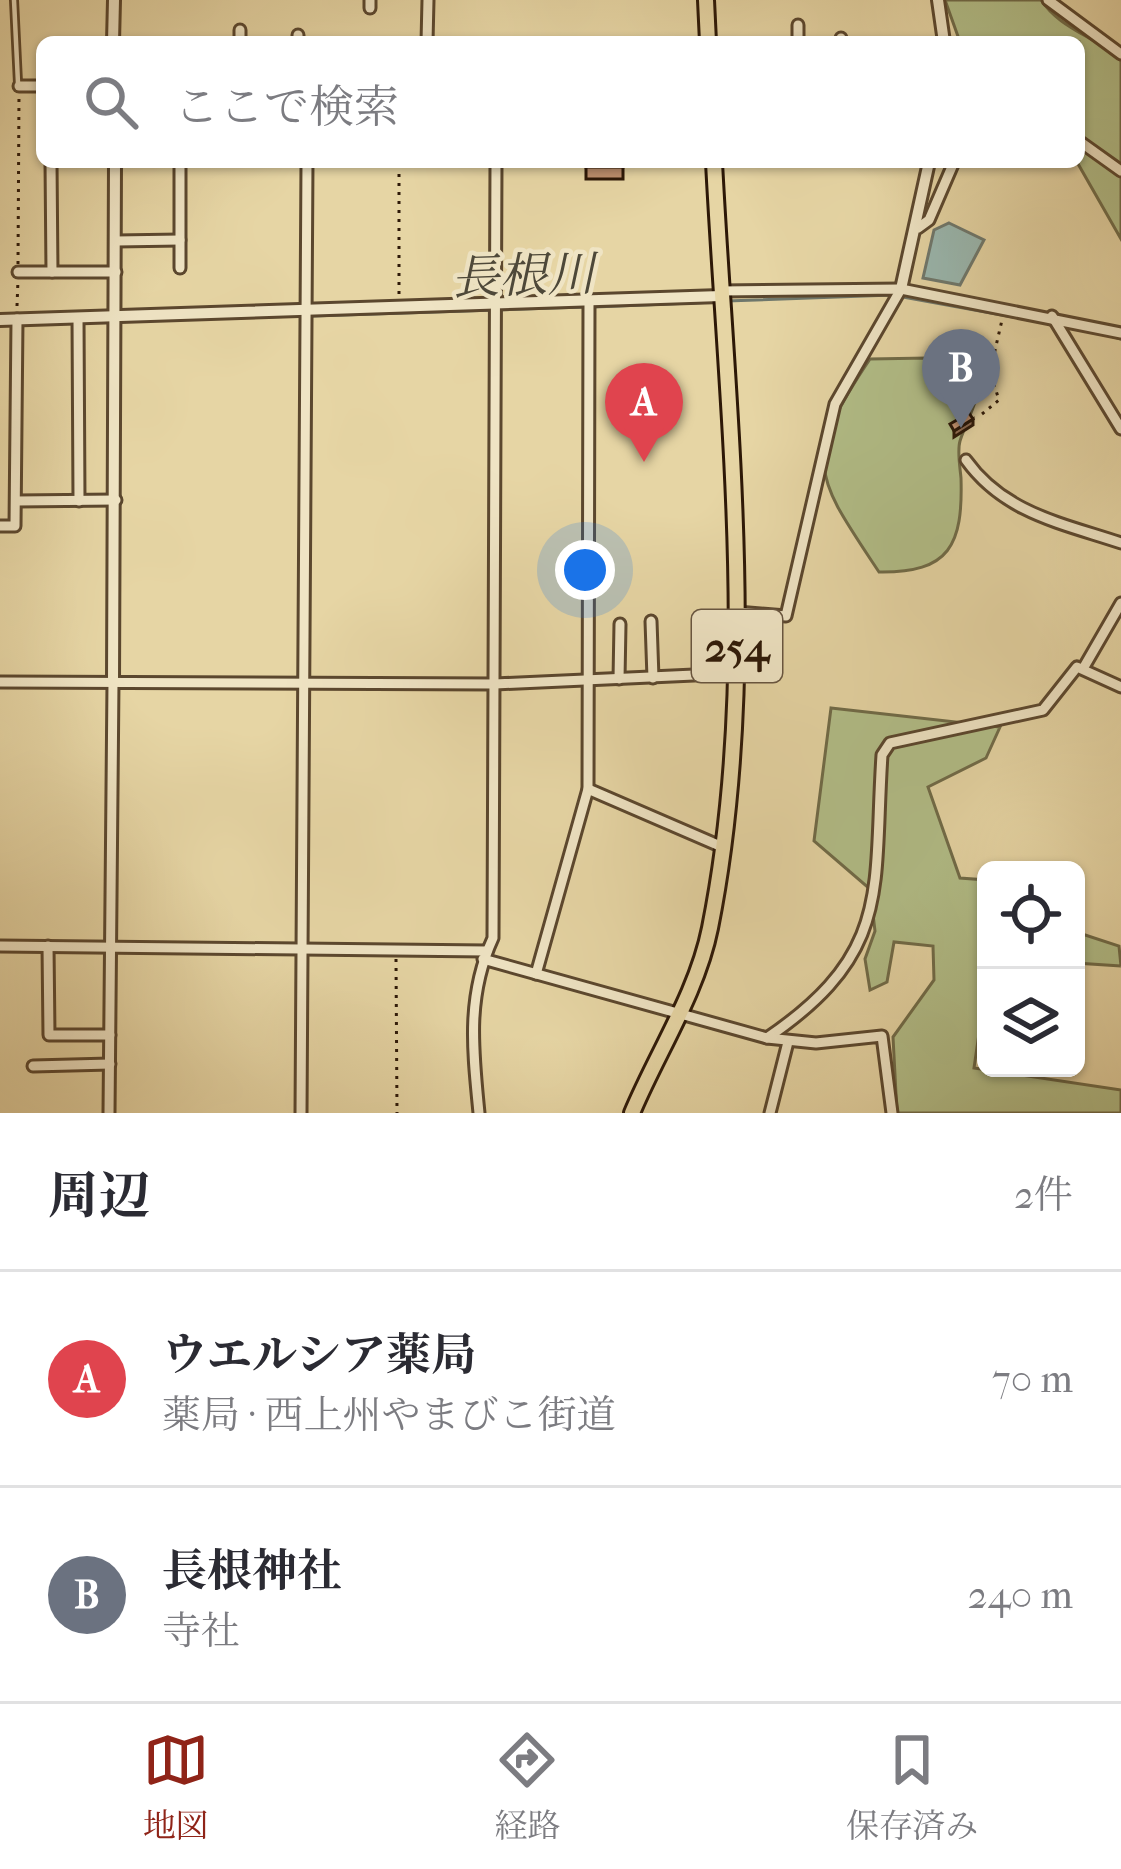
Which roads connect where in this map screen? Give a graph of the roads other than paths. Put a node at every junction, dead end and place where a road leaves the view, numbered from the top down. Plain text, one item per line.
1 (14, 0) edge
2 (114, 0) edge
3 (428, 0) edge
4 (706, 0) edge
5 (938, 0) edge
6 (1048, 0) edge
7 (799, 26) dead end
8 (113, 36) edge
9 (428, 36) edge
10 (708, 36) edge
11 (798, 36) edge
12 (943, 36) edge
13 (1121, 55) edge
14 (19, 86) joint
15 (36, 86) edge
16 (1085, 144) edge
17 (51, 168) edge
18 (115, 168) edge
19 (180, 168) edge
20 (307, 168) edge
21 (496, 168) edge
22 (714, 168) edge
23 (928, 168) edge
24 (951, 168) edge
25 (1121, 170) edge
26 (918, 228) junction
27 (180, 240) junction
28 (116, 241) junction
29 (180, 268) dead end
30 (18, 272) road end
31 (52, 272) junction
32 (116, 272) junction
33 (901, 289) junction
34 (721, 294) junction
35 (589, 302) junction
36 (496, 305) junction
37 (305, 311) junction
38 (117, 316) junction
39 (1052, 316) junction
40 (78, 318) junction
41 (17, 319) junction
42 (0, 320) edge
43 (1121, 333) edge
44 (1121, 428) edge
45 (966, 460) dead end
46 (116, 500) junction
47 (16, 501) junction
48 (79, 501) junction
49 (0, 526) edge
50 (1121, 543) edge
51 (1121, 603) edge
52 (736, 612) junction
53 (651, 621) dead end
54 (620, 624) dead end
55 (1084, 667) junction
56 (738, 674) junction
57 (653, 678) junction
58 (590, 680) junction
59 (620, 680) junction
60 (0, 682) edge
61 (113, 682) junction
62 (304, 684) junction
63 (495, 684) junction
64 (1121, 687) edge
65 (588, 789) junction
66 (720, 846) junction
67 (0, 946) edge
68 (48, 946) junction
69 (110, 946) junction
70 (301, 951) junction
71 (485, 955) junction
72 (536, 974) junction
73 (676, 1015) junction
74 (110, 1035) junction
75 (767, 1038) junction
76 (788, 1042) junction
77 (110, 1064) junction
78 (33, 1066) dead end
79 (109, 1113) edge
80 (301, 1113) edge
81 (478, 1113) edge
82 (632, 1113) edge
83 (770, 1113) edge
84 (892, 1113) edge

1 - 14 lane
2 - 8 street
3 - 9 street
4 - 10 highway
5 - 12 street
6 - 13 street
7 - 11 street
14 - 15 street
16 - 25 street
17 - 31 street
18 - 28 street
19 - 27 street
20 - 37 street
21 - 36 street
22 - 34 highway, 254
23 - 26 street
24 - 26 street
26 - 33 street
27 - 28 street
27 - 29 street
28 - 32 street
30 - 31 street
31 - 32 street
32 - 38 street
33 - 34 street
33 - 39 street
33 - 52 street
34 - 35 street
34 - 52 highway, 254
35 - 36 street
35 - 58 street
36 - 37 street
36 - 63 street
37 - 38 street
37 - 62 street
38 - 40 street
38 - 46 street
39 - 43 street
39 - 44 street
40 - 41 street
40 - 48 street
41 - 42 street
41 - 47 street
45 - 50 street
46 - 48 street
46 - 61 street
47 - 48 street
47 - 49 street
51 - 55 street
52 - 56 highway, 254
53 - 57 street
54 - 59 street
55 - 64 street
55 - 75 street
56 - 57 street
56 - 66 highway, 254
57 - 59 street
58 - 59 street
58 - 63 street
58 - 65 street
60 - 61 street
61 - 62 street
61 - 69 street
62 - 63 street
62 - 70 street
63 - 71 street
65 - 66 street
65 - 72 street
66 - 73 highway, 254
67 - 68 street
68 - 69 street
68 - 74 street
69 - 70 street
69 - 74 street
70 - 71 street
70 - 80 street
71 - 72 street
71 - 81 street
72 - 73 street
73 - 75 street
73 - 82 highway, 254
74 - 77 street
75 - 76 street
76 - 83 street
76 - 84 street
77 - 78 street
77 - 79 street

